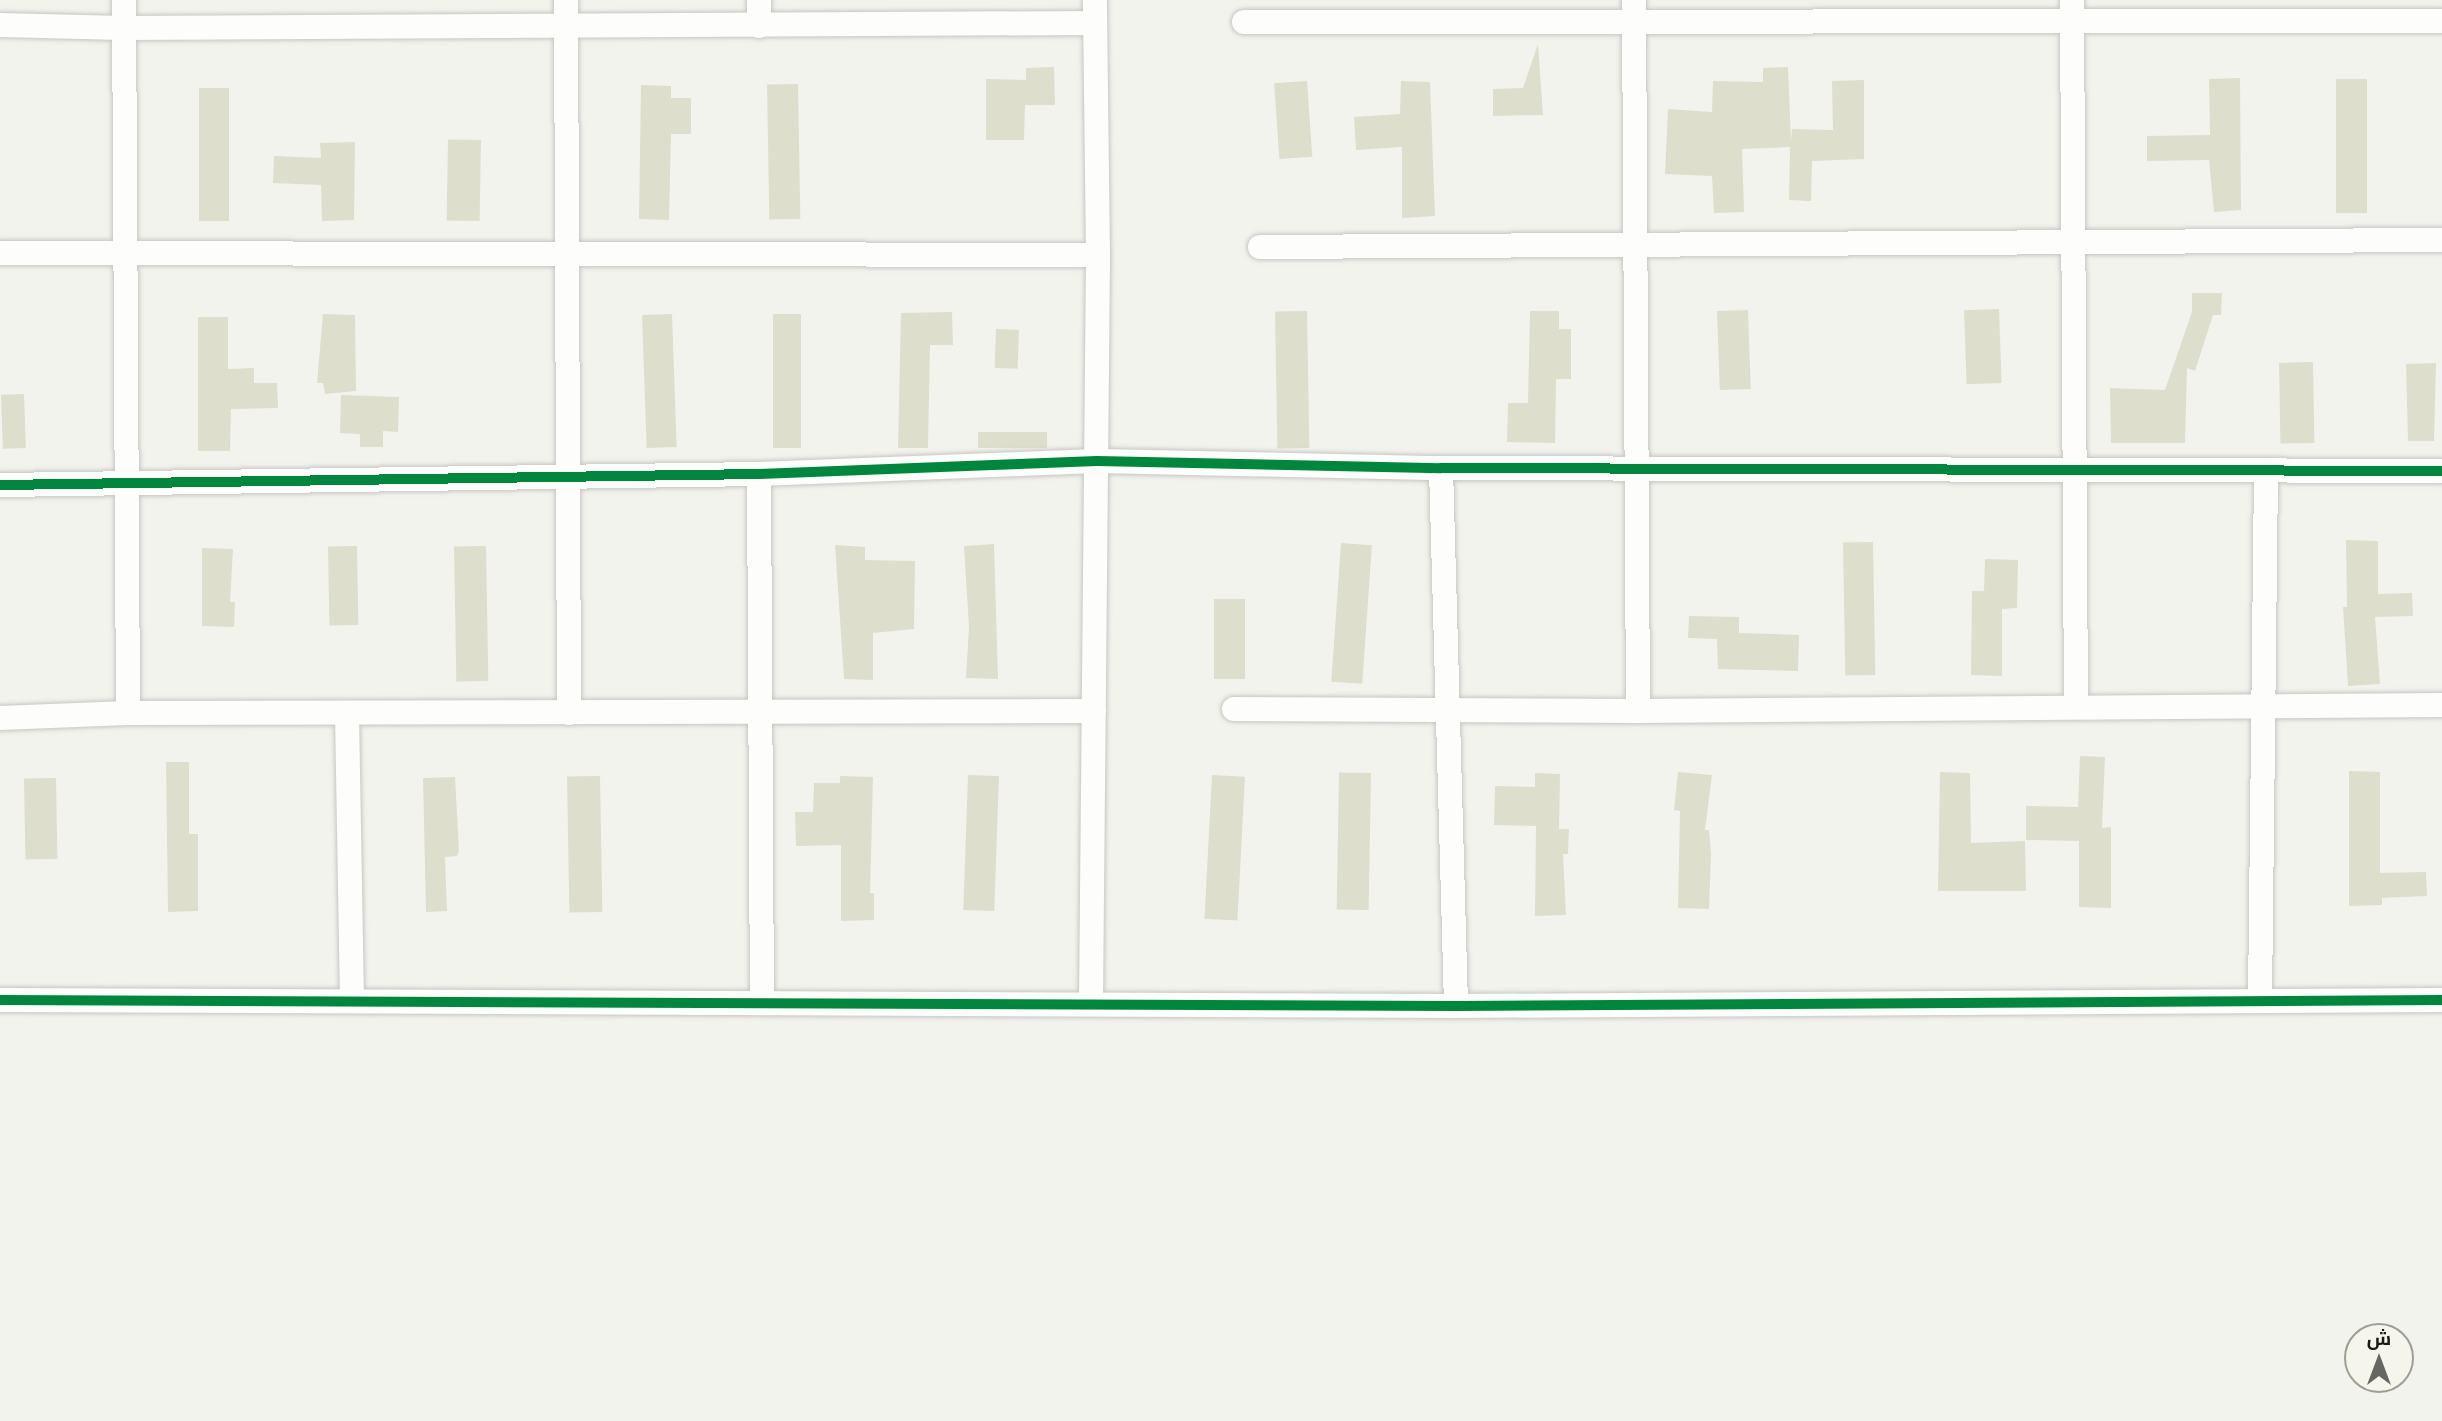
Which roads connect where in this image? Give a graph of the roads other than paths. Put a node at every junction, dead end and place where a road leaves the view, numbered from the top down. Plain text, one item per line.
1 (124, 0) edge
2 (566, 0) edge
3 (759, 0) edge
4 (1634, 9) edge
5 (1446, 10) edge
6 (1095, 11) edge
7 (2275, 11) edge
8 (2072, 12) edge
9 (2442, 21) edge
10 (1244, 22) dead end
11 (0, 24) edge
12 (759, 26) junction
13 (566, 27) junction
14 (124, 28) junction
15 (2442, 240) edge
16 (2071, 244) junction
17 (1634, 245) junction
18 (1260, 247) dead end
19 (122, 251) junction
20 (0, 253) edge
21 (570, 255) junction
22 (1098, 255) junction
23 (1097, 461) junction
24 (1638, 467) junction
25 (1441, 468) junction
26 (2266, 471) junction
27 (2442, 471) edge
28 (2073, 472) junction
29 (759, 474) junction
30 (569, 477) junction
31 (125, 484) junction
32 (0, 485) edge
33 (2442, 705) edge
34 (1447, 707) junction
35 (2076, 707) junction
36 (1234, 709) dead end
37 (2260, 709) junction
38 (1094, 711) junction
39 (1637, 711) junction
40 (759, 712) junction
41 (128, 713) junction
42 (569, 713) junction
43 (346, 714) junction
44 (0, 718) edge
45 (0, 1000) edge
46 (2260, 1000) junction
47 (2442, 1000) edge
48 (352, 1001) junction
49 (1091, 1001) junction
50 (762, 1003) junction
51 (1456, 1006) junction

1 - 14 street
2 - 13 street
3 - 12 street
4 - 5 street
4 - 8 street
4 - 17 street
5 - 10 street
6 - 12 street
6 - 22 street
7 - 8 street
7 - 9 street
8 - 16 street
11 - 14 street
12 - 13 street
13 - 14 street
13 - 21 street
14 - 19 street
15 - 16 street
16 - 17 street
16 - 28 street
17 - 18 street
17 - 24 street
19 - 20 street
19 - 21 street
19 - 31 street
21 - 22 street
21 - 30 street
22 - 23 street
23 - 25 street
23 - 29 street
23 - 38 street
24 - 25 street
24 - 28 street
24 - 39 street
25 - 34 street
26 - 27 street
26 - 28 street
26 - 37 street
28 - 35 street
29 - 30 street
29 - 40 street
30 - 31 street
30 - 42 street
31 - 32 street
31 - 41 street
33 - 37 street
34 - 36 street
34 - 39 street
34 - 51 street
35 - 37 street
35 - 39 street
37 - 46 street
38 - 40 street
38 - 49 street
40 - 42 street
40 - 50 street
41 - 43 street
41 - 44 street
42 - 43 street
43 - 48 street
45 - 48 street
46 - 47 street
46 - 51 street
48 - 50 street
49 - 50 street
49 - 51 street

